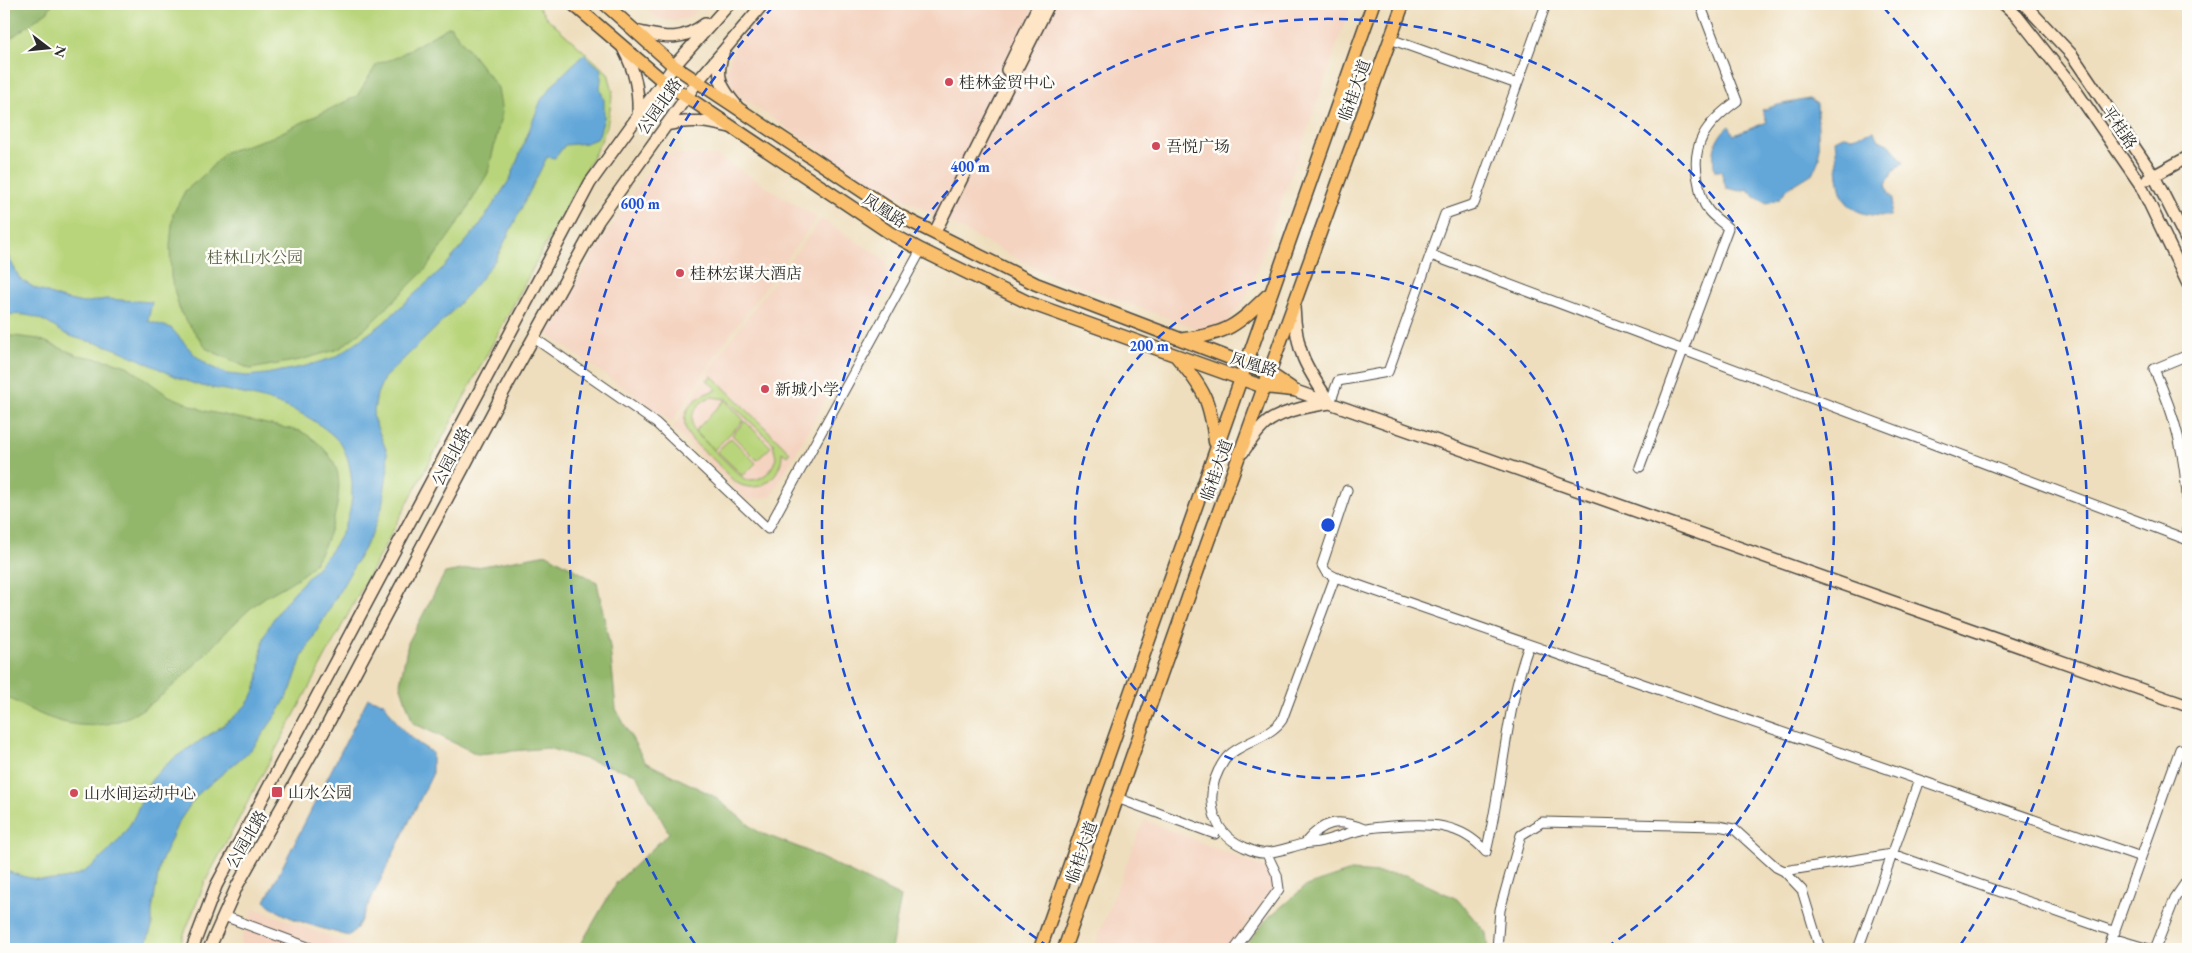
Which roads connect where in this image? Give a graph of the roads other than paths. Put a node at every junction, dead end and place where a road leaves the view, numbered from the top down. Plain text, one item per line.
1 (573, 4) edge
2 (606, 4) edge
3 (729, 4) edge
4 (763, 4) edge
5 (1045, 4) edge
6 (1373, 4) edge
7 (1403, 4) edge
8 (1546, 4) edge
9 (1700, 4) edge
10 (2004, 4) edge
11 (2024, 4) edge
12 (720, 13) junction
13 (635, 31) junction
14 (1390, 39) junction
15 (622, 46) junction
16 (724, 50) junction
17 (674, 66) junction
18 (663, 81) junction
19 (697, 82) junction
20 (1517, 84) junction
21 (686, 97) junction
22 (742, 112) junction
23 (638, 116) junction
24 (666, 125) junction
25 (732, 127) junction
26 (2188, 157) edge
27 (2154, 176) junction
28 (2140, 184) junction
29 (931, 231) junction
30 (2188, 242) edge
31 (920, 250) junction
32 (1430, 255) junction
33 (2188, 284) edge
34 (1270, 294) junction
35 (1293, 306) junction
36 (534, 338) junction
37 (1182, 340) junction
38 (1683, 350) junction
39 (1174, 354) junction
40 (2188, 355) edge
41 (1245, 363) junction
42 (1269, 373) junction
43 (1240, 378) junction
44 (1264, 387) junction
45 (1293, 390) junction
46 (1330, 403) junction
47 (1216, 446) junction
48 (1238, 458) junction
49 (1640, 467) dead end
50 (1347, 490) dead end
51 (2188, 510) edge
52 (1335, 578) junction
53 (1529, 645) junction
54 (2188, 706) edge
55 (2180, 749) dead end
56 (1919, 780) junction
57 (1118, 798) junction
58 (1364, 829) junction
59 (1215, 834) dead end
60 (1305, 843) junction
61 (1266, 852) junction
62 (1892, 854) junction
63 (2141, 857) junction
64 (1784, 871) junction
65 (2188, 879) edge
66 (224, 916) junction
67 (2113, 935) junction
68 (192, 949) edge
69 (209, 949) edge
70 (217, 949) edge
71 (313, 949) edge
72 (1040, 949) edge
73 (1064, 949) edge
74 (1235, 949) edge
75 (1497, 949) edge
76 (1820, 949) edge
77 (1858, 949) edge
78 (2108, 949) edge
79 (2150, 949) edge
80 (2155, 949) edge

1 - 15 main road, 凤凰路
2 - 13 main road, 凤凰路
3 - 12 main road, 公园北路
4 - 16 main road, 公园北路
5 - 29 main road
6 - 34 main road, 临桂大道
7 - 14 main road, 临桂大道
8 - 20 street
9 - 38 street
10 - 28 main road, 平桂路
11 - 27 main road, 平桂路
12 - 13 main road
12 - 17 main road, 公园北路
13 - 17 main road, 凤凰路
14 - 20 street
14 - 35 main road, 临桂大道
15 - 18 main road, 凤凰路
15 - 23 main road
16 - 19 main road, 公园北路
16 - 22 main road
17 - 18 main road, 公园北路
17 - 19 main road, 凤凰路
18 - 21 main road, 凤凰路
18 - 23 main road, 公园北路
19 - 21 main road, 公园北路
19 - 22 main road, 凤凰路
20 - 32 street
21 - 24 main road, 公园北路
21 - 25 main road, 凤凰路
22 - 29 main road, 凤凰路
23 - 68 main road, 公园北路
24 - 25 main road
24 - 36 main road, 公园北路
25 - 31 main road, 凤凰路
26 - 27 main road
27 - 28 main road
27 - 30 main road, 平桂路
28 - 33 main road, 平桂路
29 - 37 main road, 凤凰路
31 - 36 street
31 - 39 main road, 凤凰路
32 - 38 street
32 - 46 street
34 - 37 main road
34 - 41 main road, 临桂大道
35 - 42 main road, 临桂大道
35 - 46 main road
36 - 66 main road, 公园北路
37 - 41 main road, 凤凰路
38 - 49 street
38 - 51 street
39 - 43 main road, 凤凰路
39 - 47 main road
40 - 51 street
41 - 42 main road, 凤凰路
41 - 43 main road, 临桂大道
42 - 44 main road, 临桂大道
42 - 45 main road, 凤凰路
43 - 44 main road, 凤凰路
43 - 47 main road, 临桂大道
44 - 45 main road, 凤凰路
44 - 48 main road, 临桂大道
45 - 46 main road
46 - 48 main road
46 - 54 main road
47 - 72 main road, 临桂大道
48 - 57 main road, 临桂大道
50 - 52 street
52 - 53 street
52 - 61 street
53 - 56 street
53 - 58 street
55 - 63 street
56 - 62 street
56 - 63 street
57 - 59 street
57 - 73 main road, 临桂大道
58 - 60 street
58 - 60 street
60 - 61 street
61 - 74 street
62 - 64 street
62 - 67 street
62 - 77 street
63 - 67 street
64 - 75 street
64 - 76 street
65 - 80 street
66 - 69 main road, 公园北路
66 - 70 main road
66 - 71 street
67 - 78 street
67 - 79 street

